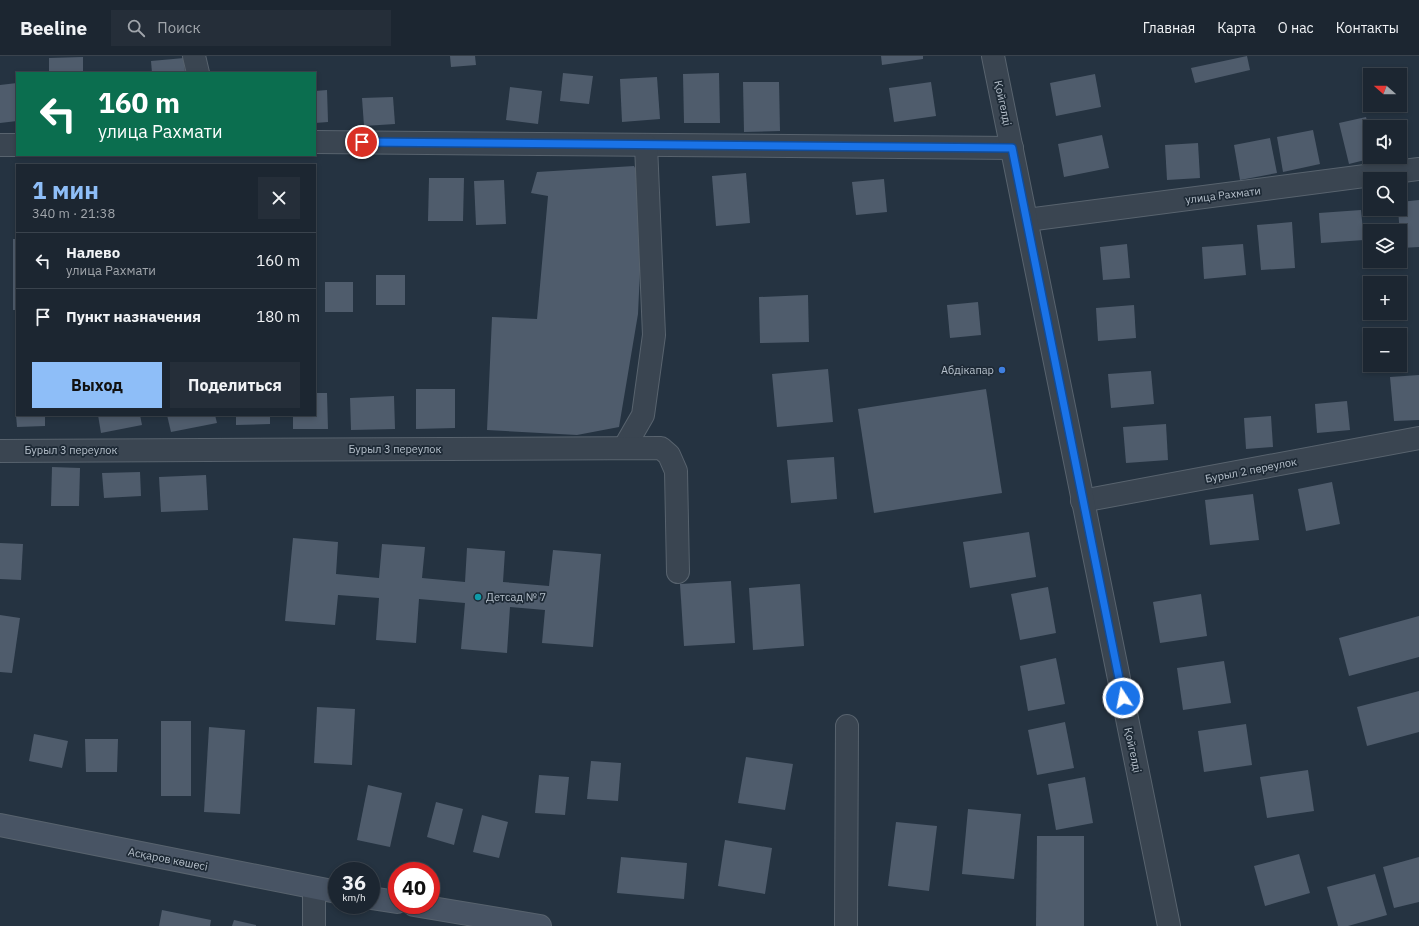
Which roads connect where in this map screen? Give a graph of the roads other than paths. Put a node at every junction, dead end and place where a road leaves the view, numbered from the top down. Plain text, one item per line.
1 (194, 56) edge
2 (994, 56) edge
3 (198, 72) edge
4 (316, 142) edge
5 (16, 144) edge
6 (0, 145) edge
7 (646, 145) junction
8 (1012, 148) junction
9 (1419, 169) edge
10 (1027, 220) junction
11 (1419, 438) edge
12 (624, 448) junction
13 (0, 451) edge
14 (1082, 501) junction
15 (678, 572) dead end
16 (847, 726) dead end
17 (0, 825) edge
18 (314, 888) junction
19 (328, 890) edge
20 (440, 909) edge
21 (314, 926) edge
22 (540, 926) edge
23 (846, 926) edge
24 (1169, 926) edge

1 - 3 street
2 - 8 street, Қойгелді
4 - 7 street
5 - 6 street
7 - 8 street
7 - 12 street
8 - 10 street, Қойгелді
9 - 10 street, улица Рахмати
10 - 14 street, Қойгелді
11 - 14 street, Бурыл 2 переулок
12 - 13 street, Бурыл 3 переулок
12 - 15 street, Бурыл 3 переулок
14 - 24 street, Қойгелді
16 - 23 street
17 - 18 main road, Асқаров көшесі
18 - 19 main road, Асқаров көшесі
18 - 21 street
20 - 22 main road

